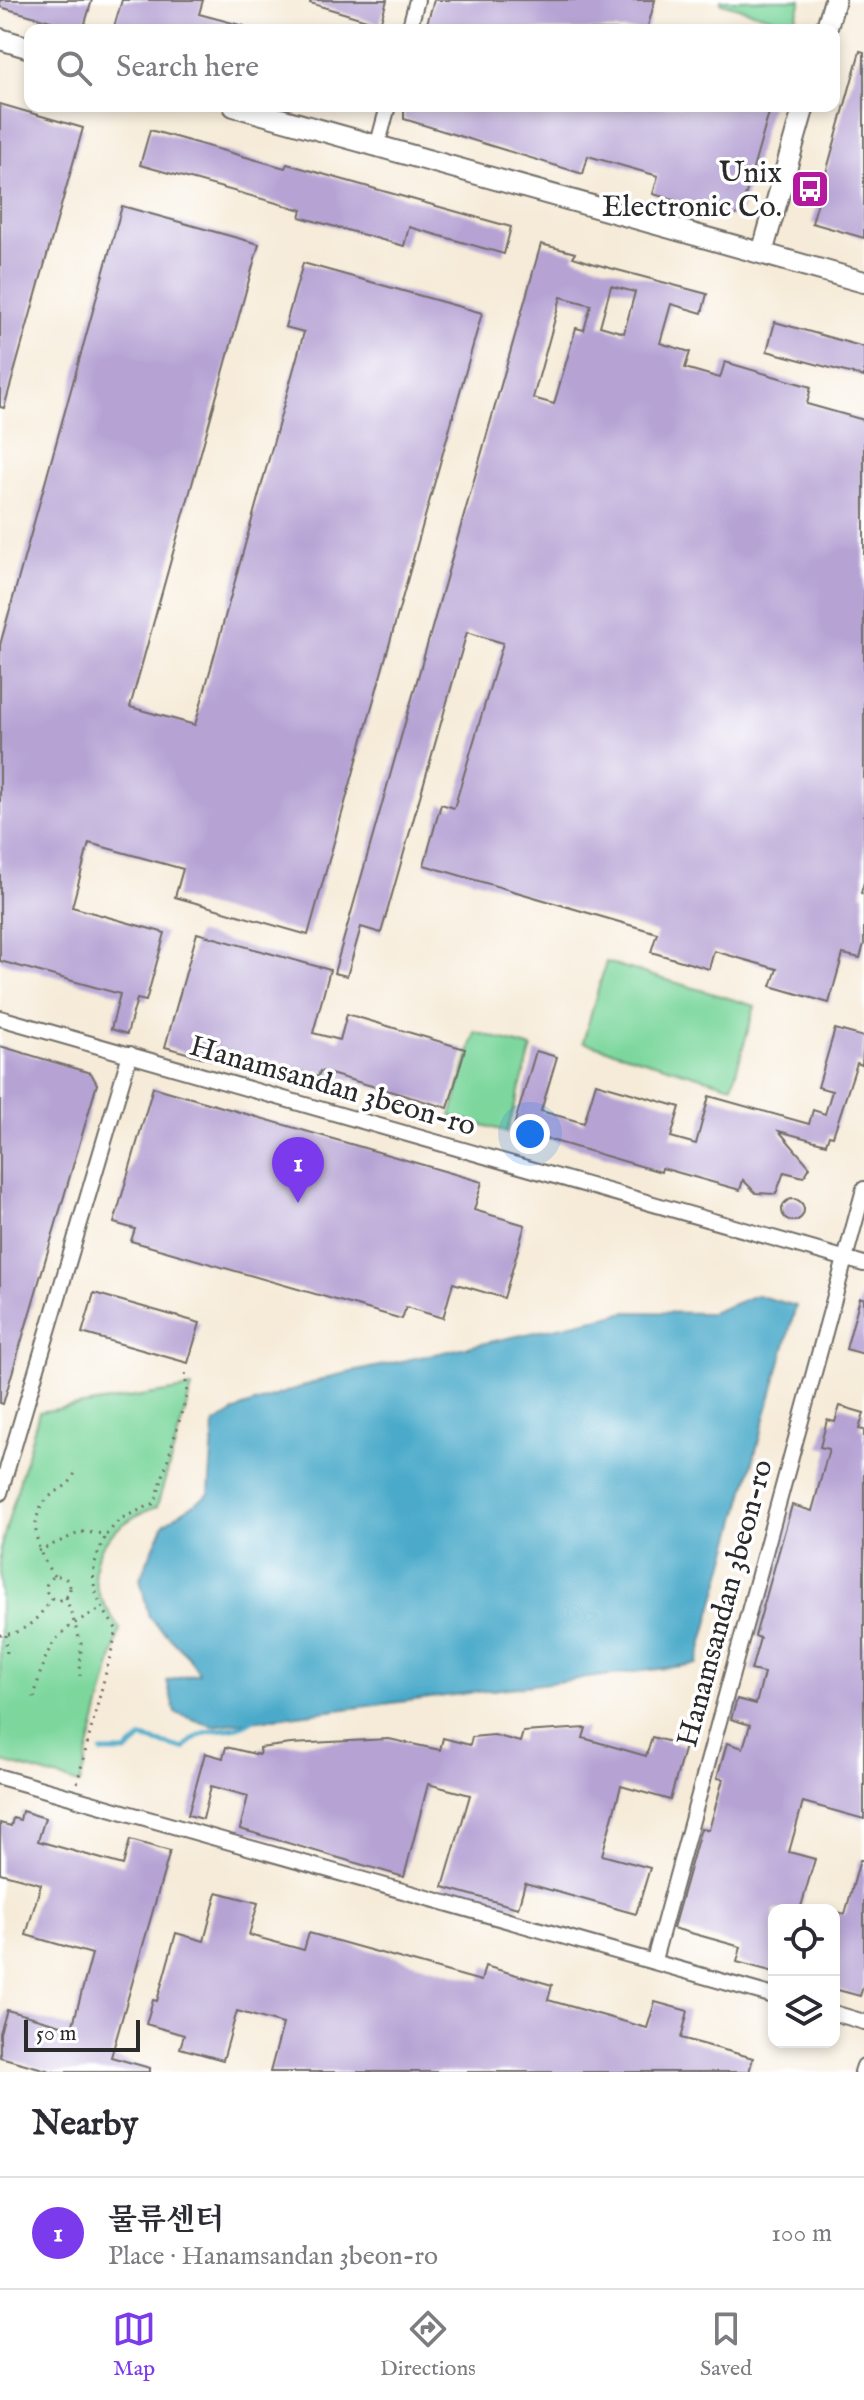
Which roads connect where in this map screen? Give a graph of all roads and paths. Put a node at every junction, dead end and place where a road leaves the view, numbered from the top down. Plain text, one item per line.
1 (417, 0) edge
2 (835, 0) edge
3 (411, 24) edge
4 (828, 24) edge
5 (0, 39) edge
6 (24, 46) edge
7 (255, 112) edge
8 (386, 112) edge
9 (802, 112) edge
10 (377, 147) junction
11 (762, 253) junction
12 (864, 282) edge
13 (0, 1018) edge
14 (130, 1054) junction
15 (864, 1189) edge
16 (844, 1259) junction
17 (864, 1264) edge
18 (185, 1371) dead end
19 (75, 1472) dead end
20 (0, 1493) edge
21 (107, 1534) junction
22 (38, 1551) junction
23 (54, 1576) junction
24 (66, 1597) junction
25 (51, 1599) junction
26 (103, 1608) junction
27 (76, 1622) junction
28 (0, 1635) edge
29 (6, 1635) junction
30 (7, 1656) dead end
31 (80, 1676) dead end
32 (34, 1698) dead end
33 (0, 1777) edge
34 (73, 1798) junction
35 (654, 1960) junction
36 (768, 1994) edge
37 (840, 2015) edge
38 (864, 2022) edge

1 - 3 street
2 - 4 street
5 - 6 street
7 - 10 street
8 - 10 street
9 - 11 street
10 - 11 street
11 - 12 street
13 - 14 street, Hanamsandan 3beon-ro
14 - 16 street, Hanamsandan 3beon-ro
14 - 20 street
15 - 16 street, Hanamsandan 3beon-ro
16 - 17 street, Hanamsandan 3beon-ro
16 - 35 street, Hanamsandan 3beon-ro
18 - 21 path
19 - 22 path
21 - 22 path
21 - 26 path
22 - 23 path
23 - 24 path
23 - 25 path
24 - 25 path
24 - 27 path
25 - 29 path
26 - 27 path
26 - 34 path
27 - 31 path
27 - 32 path
28 - 29 path
29 - 30 path
33 - 34 street
34 - 35 street
35 - 36 street
37 - 38 street

